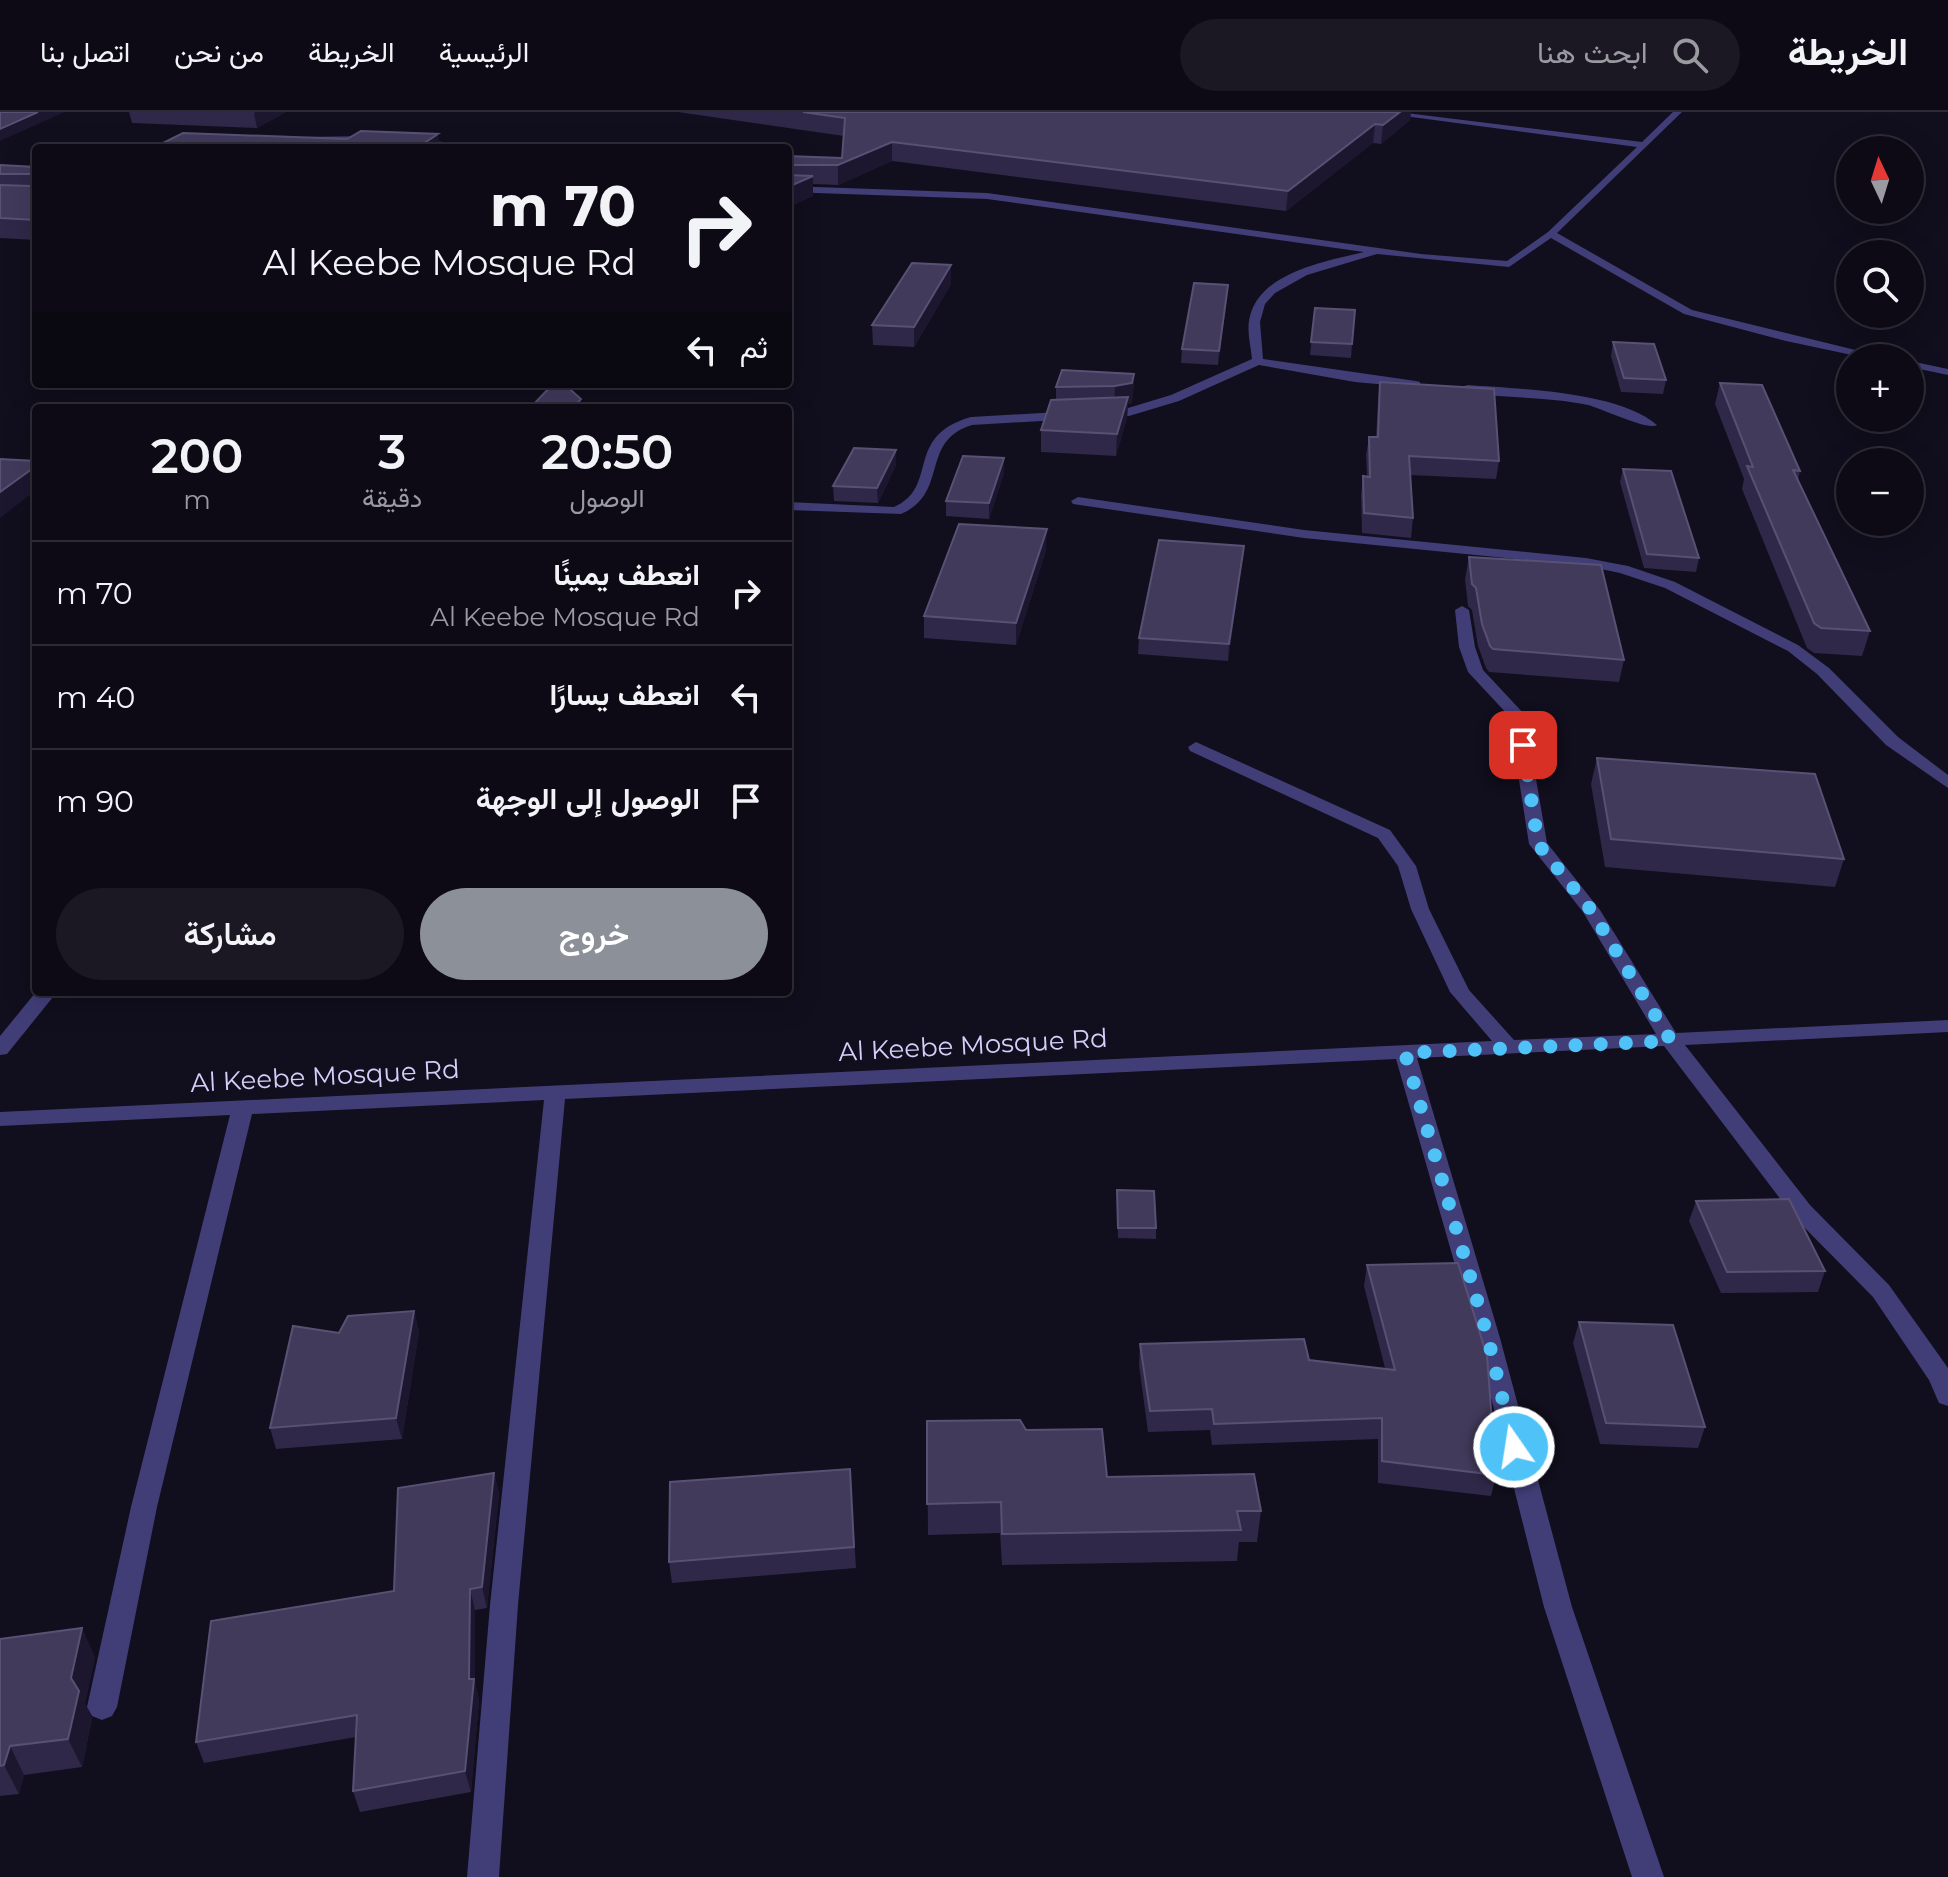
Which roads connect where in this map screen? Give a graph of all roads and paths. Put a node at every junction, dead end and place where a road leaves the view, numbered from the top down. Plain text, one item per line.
1 (1378, 112) edge
2 (1678, 112) edge
3 (391, 140) edge
4 (402, 141) edge
5 (272, 144) edge
6 (432, 144) edge
7 (1644, 145) junction
8 (792, 189) edge
9 (1551, 234) junction
10 (1379, 251) junction
11 (1836, 348) edge
12 (1258, 361) junction
13 (1924, 367) edge
14 (1948, 372) edge
15 (1425, 385) edge
16 (1454, 388) edge
17 (1651, 425) dead end
18 (1078, 501) dead end
19 (792, 506) edge
20 (1462, 610) dead end
21 (1196, 747) dead end
22 (1948, 783) edge
23 (44, 996) edge
24 (1948, 1026) edge
25 (1671, 1041) junction
26 (1509, 1048) junction
27 (0, 1049) edge
28 (1405, 1053) junction
29 (555, 1093) junction
30 (243, 1108) junction
31 (0, 1119) edge
32 (1948, 1396) edge
33 (102, 1707) dead end
34 (483, 1877) edge
35 (1648, 1877) edge

1 - 7 street
2 - 7 street
3 - 5 street
4 - 6 street
7 - 9 street
8 - 10 street
9 - 10 street
9 - 11 street
10 - 12 street
12 - 15 street
12 - 19 street
13 - 14 street
16 - 17 street
18 - 22 street
20 - 25 street
21 - 26 street
23 - 27 street
24 - 25 street, Al Keebe Mosque Rd
25 - 26 street, Al Keebe Mosque Rd
25 - 32 street
26 - 28 street, Al Keebe Mosque Rd
28 - 29 street, Al Keebe Mosque Rd
28 - 35 street
29 - 30 street, Al Keebe Mosque Rd
29 - 34 street
30 - 31 street, Al Keebe Mosque Rd
30 - 33 street

